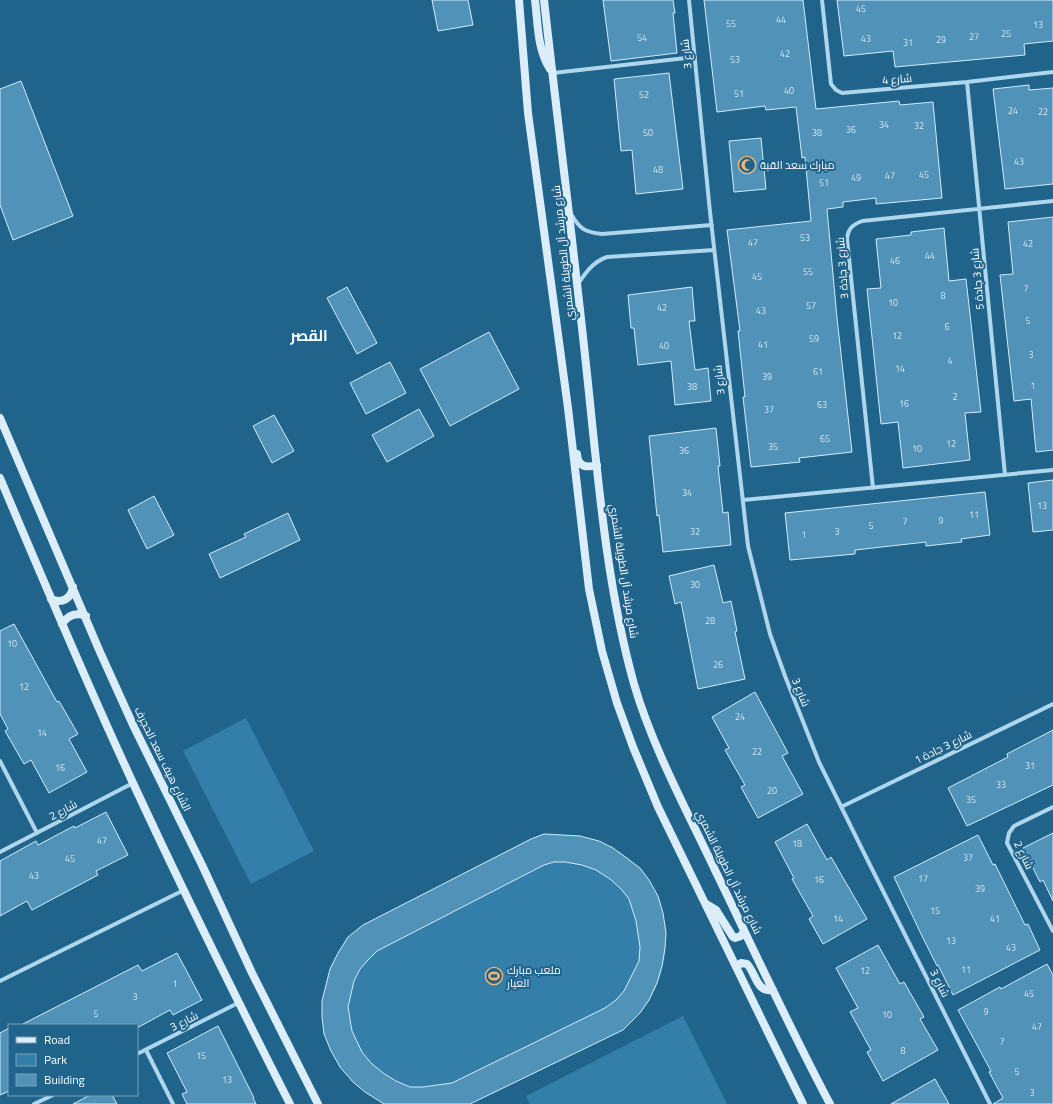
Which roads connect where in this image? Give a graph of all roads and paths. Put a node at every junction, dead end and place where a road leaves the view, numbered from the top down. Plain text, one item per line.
1 (519, 0) edge
2 (535, 0) edge
3 (544, 0) edge
4 (689, 0) edge
5 (822, 0) edge
6 (695, 57) junction
7 (1053, 72) edge
8 (552, 73) junction
9 (967, 82) junction
10 (1053, 201) edge
11 (979, 209) junction
12 (570, 212) junction
13 (712, 225) junction
14 (714, 250) junction
15 (577, 284) junction
16 (568, 408) junction
17 (0, 418) edge
18 (597, 465) junction
19 (1053, 470) edge
20 (1005, 475) junction
21 (0, 478) edge
22 (873, 488) junction
23 (743, 500) junction
24 (73, 588) junction
25 (51, 599) junction
26 (86, 616) junction
27 (62, 624) junction
28 (1053, 704) edge
29 (0, 761) edge
30 (133, 783) junction
31 (841, 807) junction
32 (1053, 807) edge
33 (37, 833) junction
34 (0, 852) edge
35 (185, 890) junction
36 (706, 904) junction
37 (743, 928) junction
38 (1053, 931) edge
39 (736, 967) junction
40 (0, 981) edge
41 (773, 990) junction
42 (239, 1002) junction
43 (146, 1050) junction
44 (138, 1054) edge
45 (51, 1096) edge
46 (34, 1104) edge
47 (173, 1104) edge
48 (290, 1104) edge
49 (318, 1104) edge
50 (803, 1104) edge
51 (830, 1104) edge
52 (990, 1104) edge

1 - 16 main road, شارع مرشد آل الطويلة الشمري
2 - 8 main road
3 - 8 main road, شارع مرشد آل الطويلة الشمري
4 - 6 street, شارع 3
5 - 9 street, شارع 4
6 - 8 street
6 - 13 street, شارع 3
7 - 9 street, شارع 4
8 - 12 main road, شارع مرشد آل الطويلة الشمري
9 - 11 street, شارع 3 جادة 5
10 - 11 street, شارع 3 جادة 3
11 - 20 street, شارع 3 جادة 5
11 - 22 street, شارع 3 جادة 3
12 - 13 street
12 - 15 main road, شارع مرشد آل الطويلة الشمري
13 - 14 street, شارع 3
14 - 15 street
14 - 23 street, شارع 3
15 - 18 main road, شارع مرشد آل الطويلة الشمري
16 - 18 main road
16 - 36 main road, شارع مرشد آل الطويلة الشمري
17 - 24 main road, الشارع هيف سعد الحجرف
18 - 37 main road, شارع مرشد آل الطويلة الشمري
19 - 20 street
20 - 22 street
21 - 25 main road
22 - 23 street
23 - 31 street, شارع 3
24 - 25 main road
24 - 26 main road, الشارع هيف سعد الحجرف
25 - 27 main road
26 - 27 main road
26 - 49 main road, الشارع هيف سعد الحجرف
27 - 30 main road
28 - 31 street, شارع 3 جادة 1
29 - 33 street
30 - 33 street, شارع 2
30 - 35 main road
31 - 52 street, شارع 3
32 - 38 street, شارع 2
33 - 34 street, شارع 2
35 - 40 street
35 - 42 main road
36 - 37 main road
36 - 39 main road, شارع مرشد آل الطويلة الشمري
37 - 41 main road, شارع مرشد آل الطويلة الشمري
39 - 41 main road
39 - 50 main road, شارع مرشد آل الطويلة الشمري
41 - 51 main road, شارع مرشد آل الطويلة الشمري
42 - 43 street, شارع 3
42 - 48 main road
43 - 44 street, شارع 3
43 - 47 street
45 - 46 street

